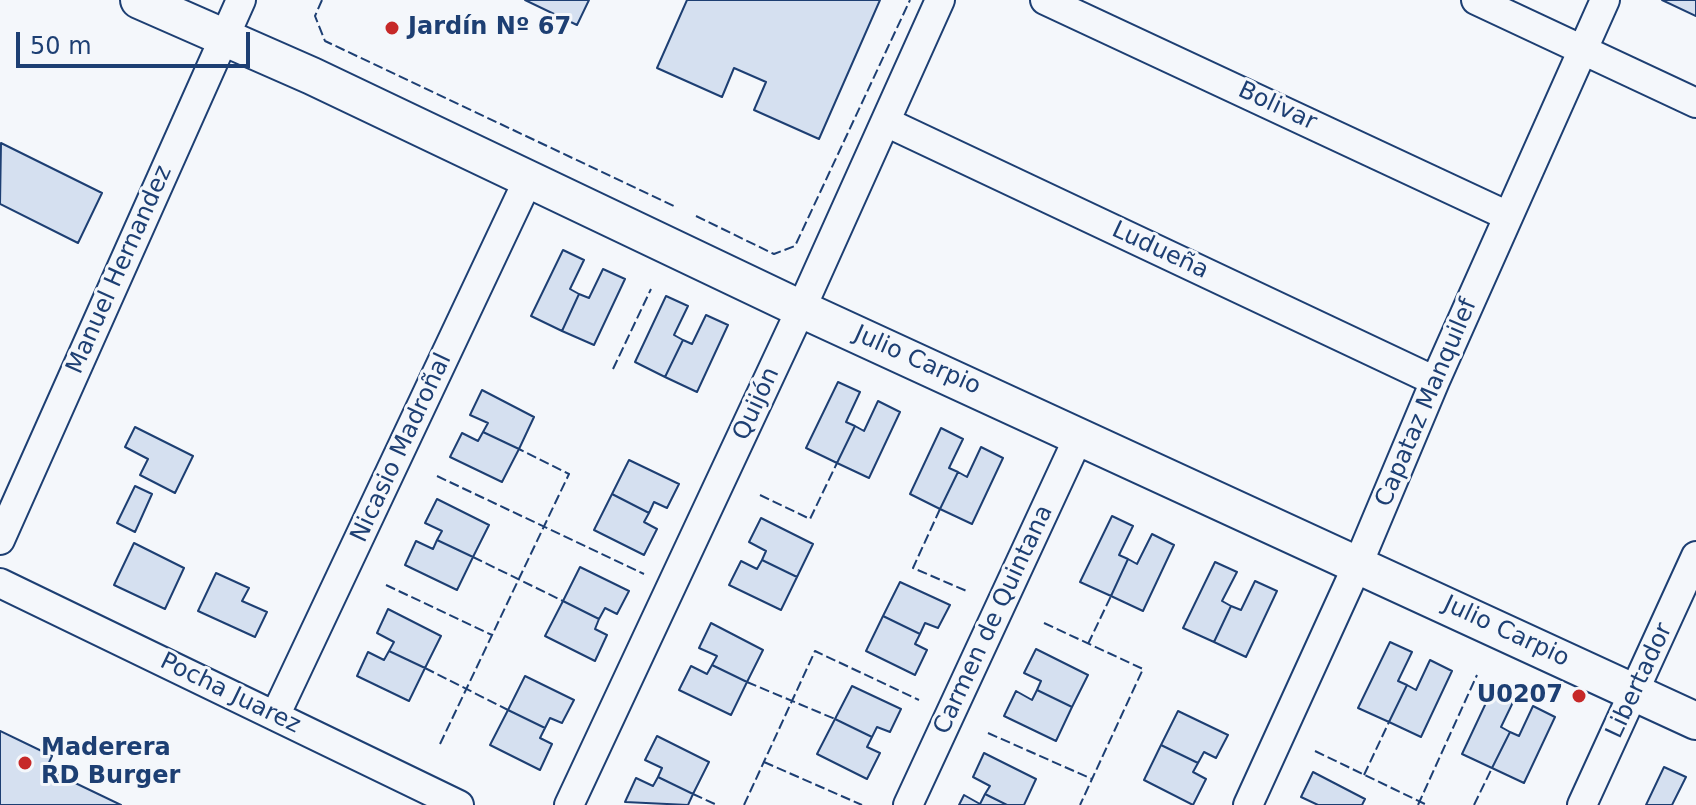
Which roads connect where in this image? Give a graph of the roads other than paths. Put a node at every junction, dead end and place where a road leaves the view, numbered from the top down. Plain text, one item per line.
1 (139, 0) edge
2 (241, 0) edge
3 (940, 0) edge
4 (1045, 0) edge
5 (1476, 0) edge
6 (1605, 0) edge
7 (224, 38) junction
8 (1583, 50) junction
9 (1696, 103) edge
10 (886, 122) junction
11 (528, 180) junction
12 (1508, 216) junction
13 (801, 309) junction
14 (1435, 381) junction
15 (1080, 434) junction
16 (0, 540) edge
17 (1696, 556) edge
18 (1358, 564) junction
19 (0, 583) edge
20 (1636, 692) junction
21 (275, 716) junction
22 (1696, 721) edge
23 (459, 805) edge
24 (569, 805) edge
25 (908, 805) edge
26 (1248, 805) edge
27 (1582, 805) edge

1 - 7 street, Julio Carpio
2 - 7 street, Manuel Hernandez
3 - 10 street, Quijón
4 - 12 street, Bolivar
5 - 8 street
6 - 8 street, Capataz Manquilef
7 - 11 street, Julio Carpio
7 - 16 street, Manuel Hernandez
8 - 9 street
8 - 12 street, Capataz Manquilef
10 - 13 street, Quijón
10 - 14 street, Ludueña
11 - 13 street, Julio Carpio
11 - 21 street, Nicasio Madroñal
12 - 14 street, Capataz Manquilef
13 - 15 street, Julio Carpio
13 - 24 street, Quijón
14 - 18 street, Capataz Manquilef
15 - 18 street, Julio Carpio
15 - 25 street, Carmen de Quintana
17 - 20 street, Libertador
18 - 20 street, Julio Carpio
18 - 26 street, Capataz Manquilef
19 - 21 street, Pocha Juarez
20 - 22 street, Julio Carpio
20 - 27 street, Libertador
21 - 23 street, Pocha Juarez

